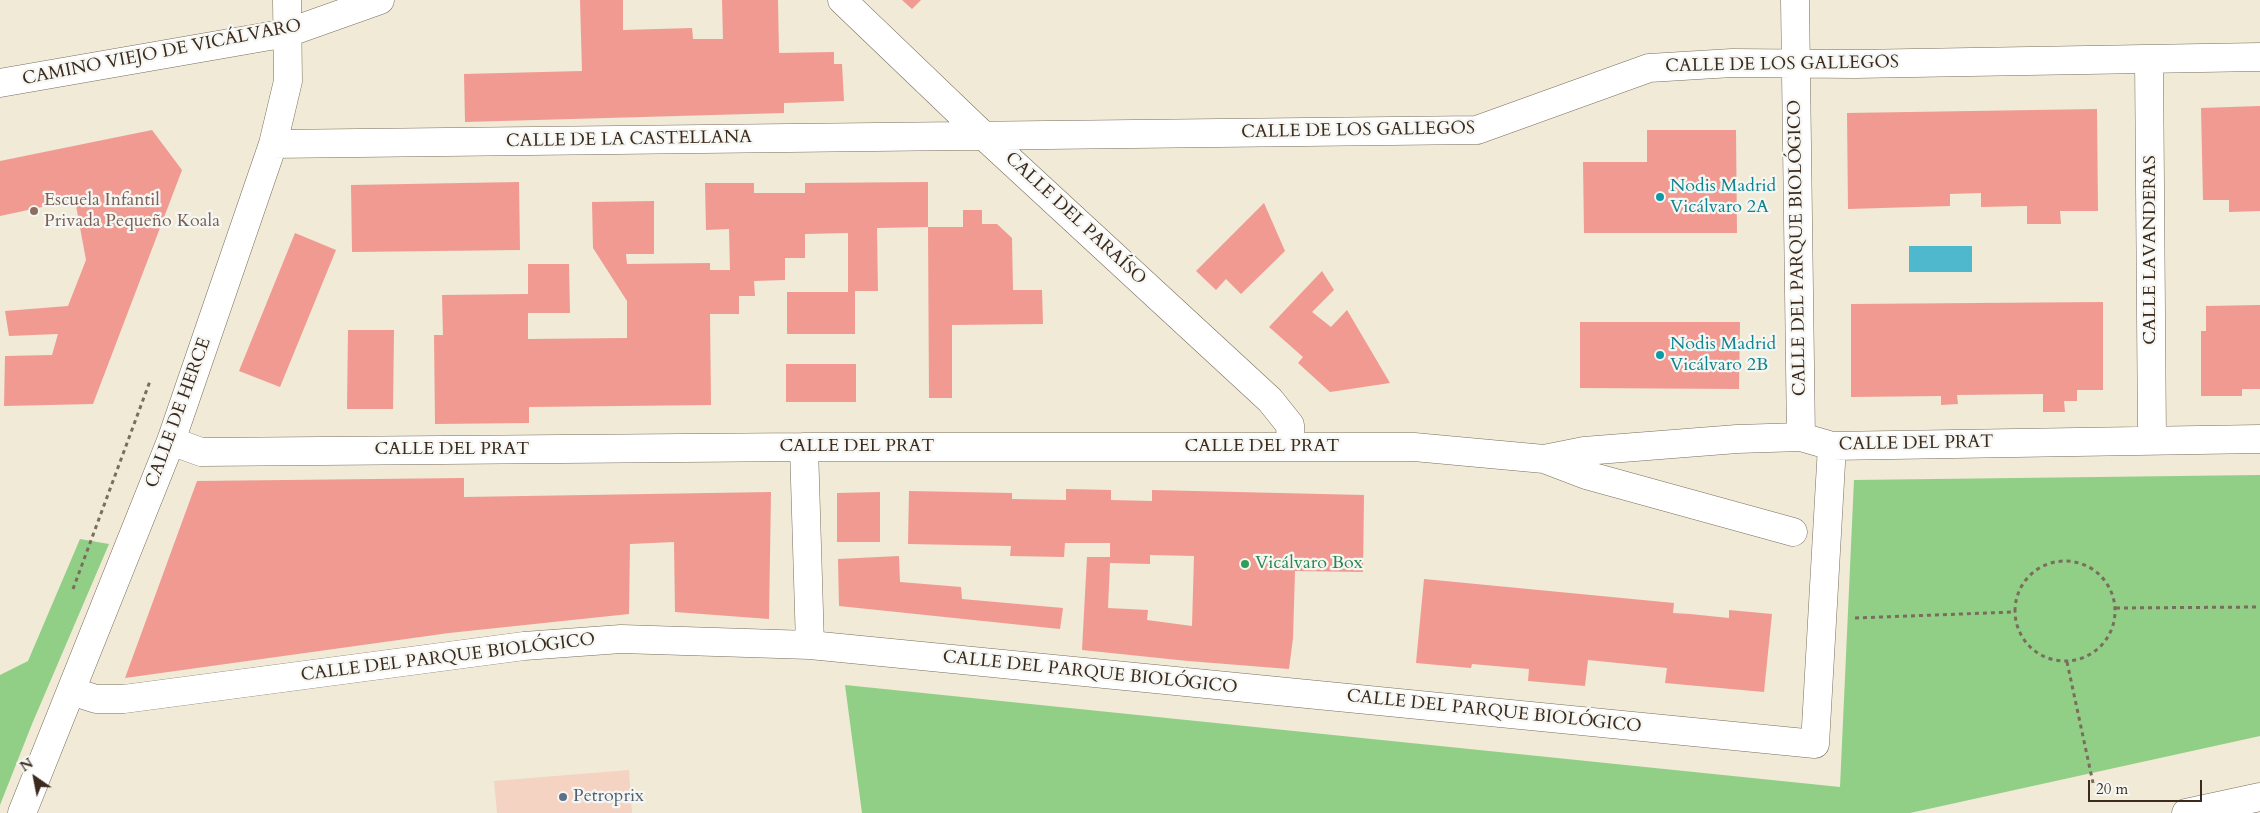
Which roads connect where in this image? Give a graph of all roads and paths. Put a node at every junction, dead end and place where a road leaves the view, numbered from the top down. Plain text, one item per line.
1 (287, 0) edge
2 (380, 0) edge
3 (842, 0) edge
4 (1795, 0) edge
5 (287, 33) junction
6 (2260, 57) edge
7 (2149, 60) junction
8 (1796, 64) junction
9 (0, 83) edge
10 (985, 137) junction
11 (274, 144) junction
12 (1800, 437) junction
13 (2260, 439) edge
14 (2152, 440) junction
15 (171, 441) junction
16 (1832, 446) junction
17 (804, 447) junction
18 (1291, 447) junction
19 (1544, 460) junction
20 (1793, 532) dead end
21 (2260, 607) edge
22 (2116, 608) junction
23 (2014, 612) junction
24 (1847, 618) dead end
25 (810, 645) junction
26 (2067, 662) junction
27 (71, 691) junction
28 (2093, 784) dead end
29 (2260, 797) edge
30 (22, 813) edge
31 (2186, 813) edge

1 - 5 street, CALLE DE HERCE
2 - 5 street, CAMINO VIEJO DE VICÁLVARO
3 - 10 street, CALLE DEL PARAÍSO
4 - 8 street, CALLE DEL PARQUE BIOLÓGICO
5 - 9 street, CAMINO VIEJO DE VICÁLVARO
5 - 11 street, CALLE DE HERCE
6 - 7 street, CALLE DE LOS GALLEGOS
7 - 8 street, CALLE DE LOS GALLEGOS
7 - 14 street, CALLE LAVANDERAS
8 - 10 street, CALLE DE LOS GALLEGOS
8 - 12 street, CALLE DEL PARQUE BIOLÓGICO
10 - 11 street, CALLE DE LA CASTELLANA
10 - 18 street, CALLE DEL PARAÍSO
11 - 15 street, CALLE DE HERCE
12 - 16 street, CALLE DEL PRAT
12 - 19 street, CALLE DEL PRAT
13 - 14 street, CALLE DEL PRAT
14 - 16 street, CALLE DEL PRAT
15 - 17 street, CALLE DEL PRAT
15 - 27 street, CALLE DE HERCE
16 - 25 street, CALLE DEL PARQUE BIOLÓGICO
17 - 18 street, CALLE DEL PRAT
17 - 25 street
18 - 19 street, CALLE DEL PRAT
19 - 20 street, CALLE DEL PRAT
21 - 22 path
22 - 23 path
22 - 26 path
23 - 24 path
23 - 26 path
25 - 27 street, CALLE DEL PARQUE BIOLÓGICO
26 - 28 path
27 - 30 street, CALLE DE HERCE
29 - 31 street

